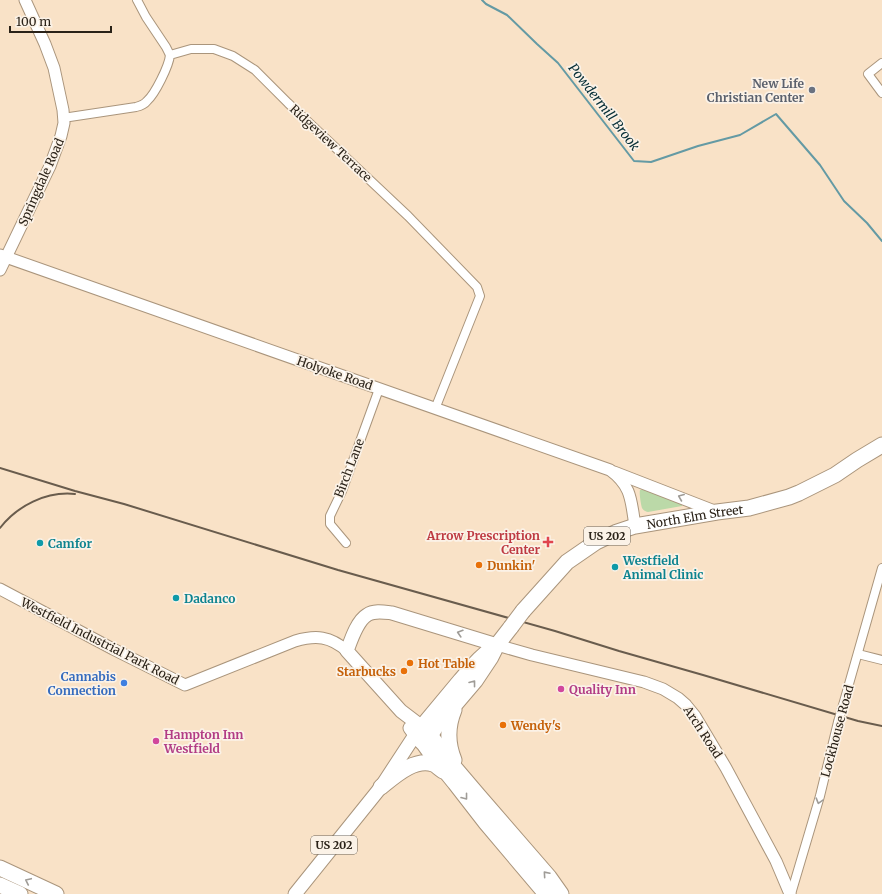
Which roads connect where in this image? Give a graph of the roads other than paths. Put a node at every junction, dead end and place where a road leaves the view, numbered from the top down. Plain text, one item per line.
1 (26, 0) edge
2 (137, 0) edge
3 (170, 55) junction
4 (882, 63) edge
5 (882, 92) edge
6 (63, 118) junction
7 (3, 256) edge
8 (0, 270) edge
9 (379, 389) junction
10 (435, 408) junction
11 (882, 445) edge
12 (610, 470) junction
13 (717, 512) junction
14 (635, 526) junction
15 (346, 543) dead end
16 (882, 568) edge
17 (0, 589) edge
18 (498, 644) junction
19 (347, 651) junction
20 (858, 654) junction
21 (882, 660) edge
22 (458, 701) junction
23 (423, 735) junction
24 (456, 776) junction
25 (381, 787) junction
26 (0, 868) edge
27 (0, 885) edge
28 (20, 894) edge
29 (56, 894) edge
30 (295, 894) edge
31 (546, 894) edge
32 (561, 894) edge
33 (791, 894) edge

1 - 6 street, Springdale Road
2 - 3 street
3 - 6 street
3 - 10 street, Ridgeview Terrace
4 - 5 street
6 - 7 street, Springdale Road
7 - 8 street, Springdale Road
7 - 9 street, Holyoke Road
9 - 10 street, Holyoke Road
9 - 15 street, Birch Lane
10 - 12 street, Holyoke Road
11 - 13 highway, North Elm Street / US 202
13 -> 12 street
12 - 14 street, Holyoke Road
13 - 14 highway, North Elm Street / US 202
14 - 18 highway, North Elm Street / US 202, bridge
16 - 20 street, Lockhouse Road
17 - 19 street, Westfield Industrial Park Road
18 -> 19 main road
22 -> 18 highway, US 202
18 - 23 highway, US 202
18 - 33 street, Arch Road
19 - 23 main road
20 - 21 street
20 -> 33 street, Lockhouse Road, bridge
22 - 23 highway, US 202
22 - 24 highway
23 - 24 highway
23 - 25 main road, US 202
24 - 25 highway
24 -> 31 highway
32 -> 24 highway
25 - 30 main road, US 202
29 -> 26 highway
27 - 28 highway

